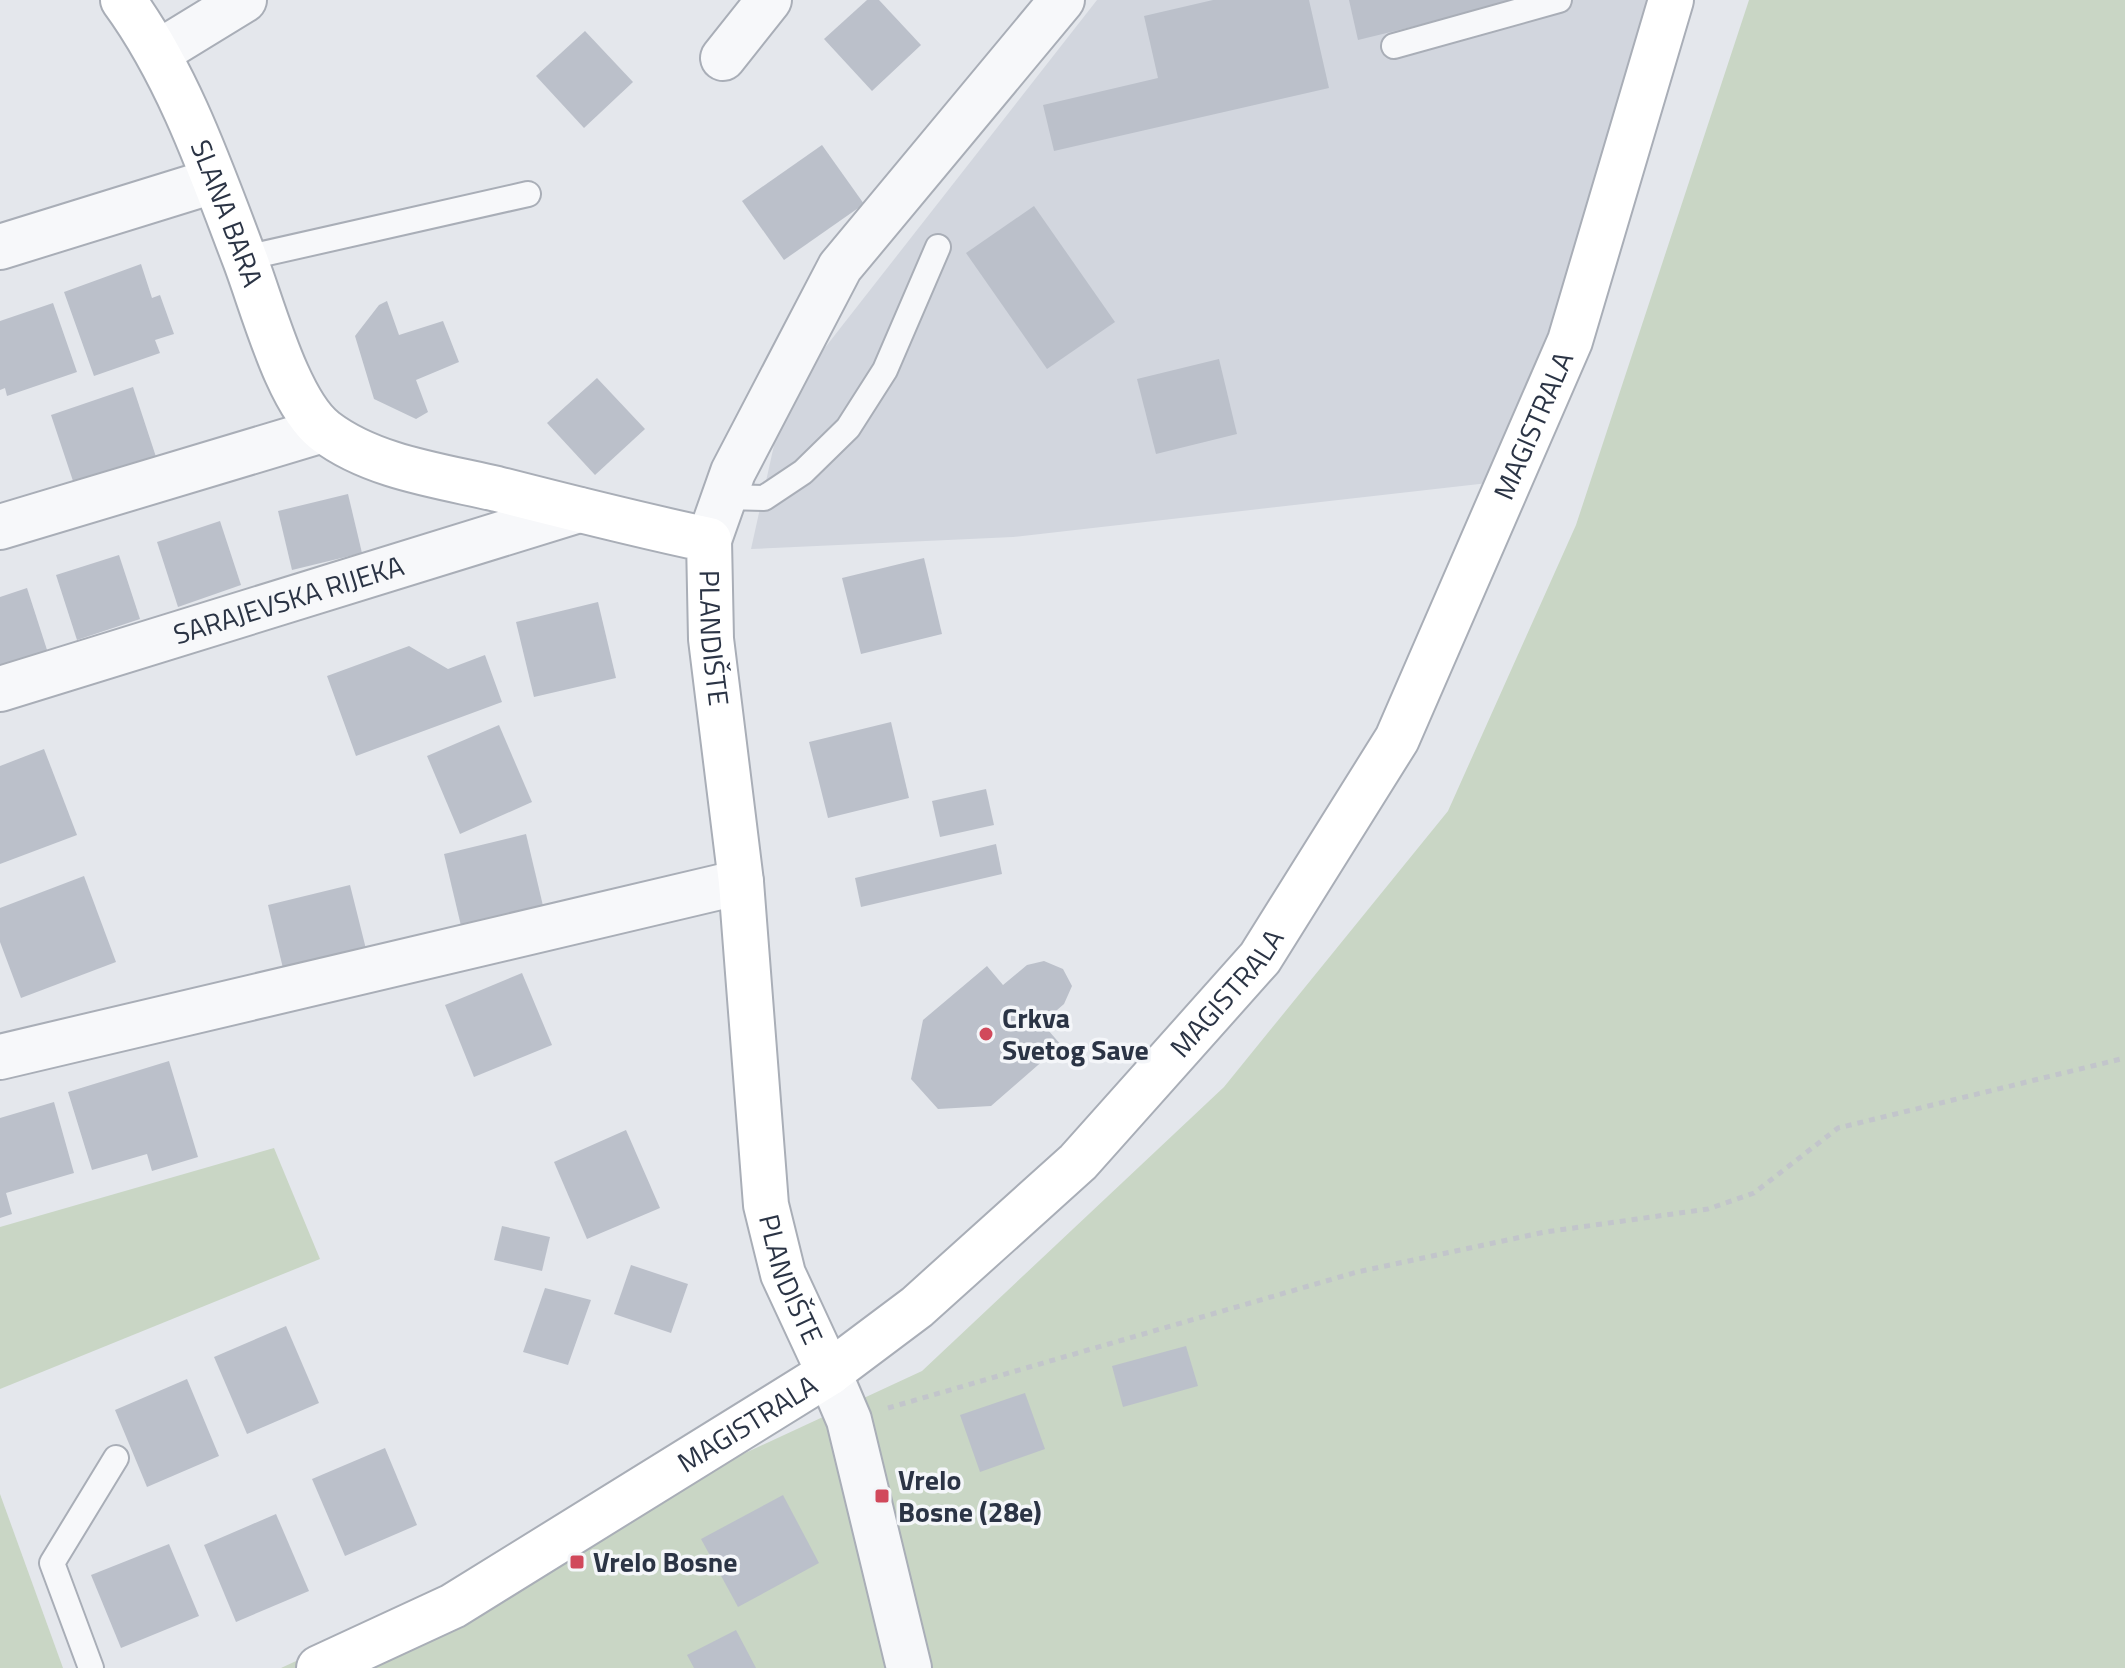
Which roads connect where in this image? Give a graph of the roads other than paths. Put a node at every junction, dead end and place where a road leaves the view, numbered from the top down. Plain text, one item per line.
1 (123, 0) edge
2 (244, 0) edge
3 (769, 0) edge
4 (1062, 0) edge
5 (1559, 0) edge
6 (1671, 0) edge
7 (1394, 46) dead end
8 (159, 52) junction
9 (723, 58) dead end
10 (213, 181) junction
11 (528, 194) dead end
12 (0, 247) edge
13 (938, 247) dead end
14 (245, 258) junction
15 (323, 430) junction
16 (724, 497) junction
17 (579, 510) junction
18 (0, 527) edge
19 (709, 540) junction
20 (0, 689) edge
21 (741, 882) junction
22 (0, 1057) edge
23 (829, 1373) junction
24 (116, 1458) dead end
25 (343, 1663) edge
26 (91, 1668) edge
27 (909, 1668) edge

1 - 8 main road, SLANA BARA
2 - 8 street
3 - 9 street
4 - 16 street, PLANDIŠTE
5 - 7 lane
6 - 23 main road, MAGISTRALA
8 - 10 main road, SLANA BARA
10 - 12 street
10 - 14 main road, SLANA BARA
11 - 14 lane
13 - 16 lane
14 - 15 main road, SLANA BARA
15 - 17 main road, SLANA BARA
15 - 18 street
16 - 19 street, PLANDIŠTE
17 - 19 main road, SLANA BARA
17 - 20 street, SARAJEVSKA RIJEKA
19 - 21 main road, PLANDIŠTE
21 - 22 street
21 - 23 main road, PLANDIŠTE
23 - 25 main road, MAGISTRALA
23 - 27 street
24 - 26 lane

